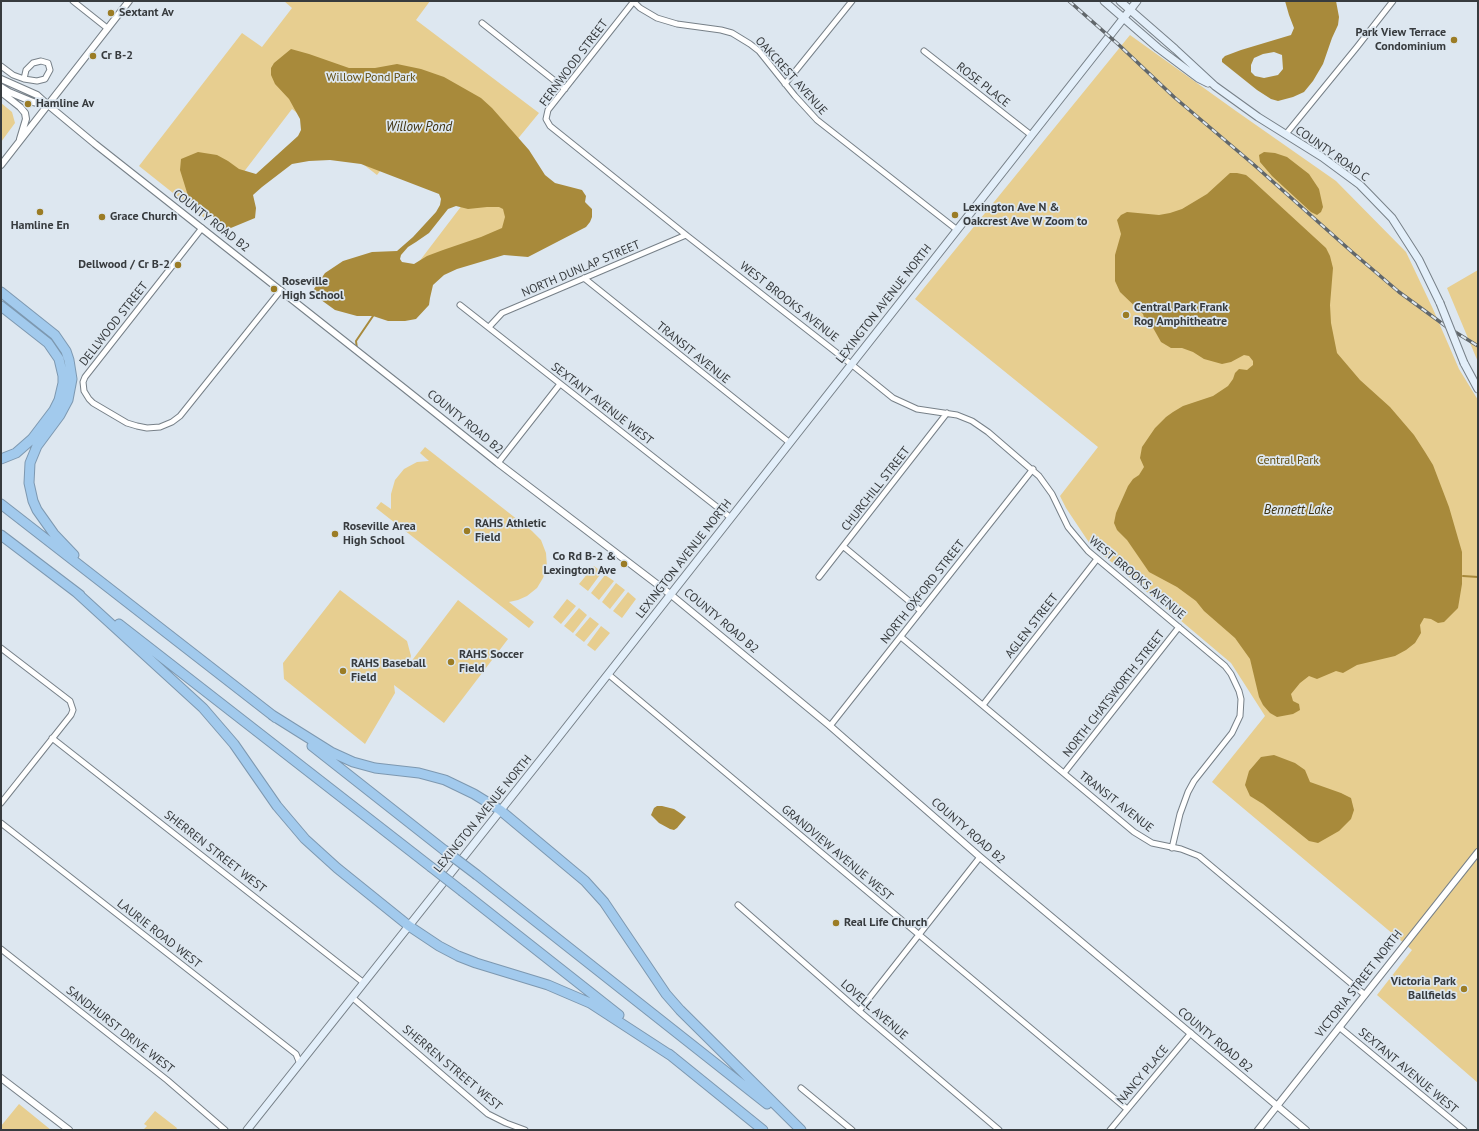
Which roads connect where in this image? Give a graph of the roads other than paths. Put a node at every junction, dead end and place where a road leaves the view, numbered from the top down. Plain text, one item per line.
1 (73, 1) edge
2 (129, 1) edge
3 (634, 1) edge
4 (852, 1) edge
5 (1104, 1) edge
6 (1120, 1) edge
7 (1137, 1) edge
8 (1393, 1) edge
9 (1130, 10) junction
10 (1123, 19) junction
11 (482, 23) dead end
12 (107, 28) junction
13 (924, 51) dead end
14 (1, 66) edge
15 (1, 78) edge
16 (24, 79) junction
17 (785, 84) junction
18 (1215, 86) junction
19 (1, 87) edge
20 (565, 89) junction
21 (1, 92) edge
22 (48, 106) junction
23 (546, 119) joint
24 (1286, 134) junction
25 (1031, 135) junction
26 (19, 141) junction
27 (1, 165) edge
28 (202, 228) junction
29 (956, 229) junction
30 (686, 235) junction
31 (584, 278) junction
32 (281, 290) junction
33 (1, 292) edge
34 (460, 305) dead end
35 (1, 306) edge
36 (489, 327) junction
37 (852, 364) junction
38 (560, 384) junction
39 (1478, 389) edge
40 (947, 413) junction
41 (790, 443) junction
42 (1, 459) edge
43 (498, 463) junction
44 (1033, 469) junction
45 (1, 504) edge
46 (731, 518) junction
47 (1, 535) edge
48 (844, 547) junction
49 (1097, 559) junction
50 (819, 578) dead end
51 (97, 579) junction
52 (76, 592) junction
53 (670, 594) junction
54 (921, 611) junction
55 (1179, 627) junction
56 (901, 636) junction
57 (1, 648) edge
58 (608, 674) junction
59 (983, 705) junction
60 (272, 715) junction
61 (830, 726) junction
62 (52, 738) junction
63 (1064, 773) junction
64 (1, 803) edge
65 (500, 810) junction
66 (1, 823) edge
67 (1172, 848) junction
68 (1478, 852) edge
69 (980, 857) junction
70 (738, 905) dead end
71 (408, 926) junction
72 (918, 934) junction
73 (1, 948) edge
74 (364, 983) junction
75 (1365, 995) junction
76 (352, 998) junction
77 (860, 1011) junction
78 (1339, 1027) junction
79 (1191, 1034) junction
80 (673, 1057) junction
81 (300, 1064) junction
82 (1, 1078) edge
83 (801, 1088) dead end
84 (1277, 1106) junction
85 (1127, 1109) junction
86 (69, 1130) edge
87 (225, 1130) edge
88 (247, 1130) edge
89 (525, 1130) edge
90 (762, 1130) edge
91 (800, 1130) edge
92 (852, 1130) edge
93 (999, 1130) edge
94 (1110, 1130) edge
95 (1258, 1130) edge
96 (1306, 1130) edge
97 (1464, 1130) edge

1 - 12 street
2 - 12 street
3 - 17 street, OAKCREST AVENUE
3 - 20 street, FERNWOOD STREET
4 - 17 street
5 - 10 main road, COUNTY ROAD C
6 - 9 main road, COUNTY ROAD C
7 - 9 main road, LEXINGTON AVENUE NORTH
8 - 24 street
9 - 10 main road, LEXINGTON AVENUE NORTH
9 - 18 main road, COUNTY ROAD C
10 - 18 main road, COUNTY ROAD C
10 - 25 main road, LEXINGTON AVENUE NORTH
11 - 20 street
12 - 22 street
13 - 25 street, ROSE PLACE
14 - 16 street
15 - 22 street, COUNTY ROAD B2
16 - 16 street
17 - 29 street, OAKCREST AVENUE
18 - 24 main road, COUNTY ROAD C
19 - 22 street, COUNTY ROAD B2
20 - 23 street, FERNWOOD STREET
21 - 26 street
22 - 26 street
22 - 28 street, COUNTY ROAD B2
23 - 30 street, WEST BROOKS AVENUE
24 - 39 main road, COUNTY ROAD C, bridge
25 - 29 main road, LEXINGTON AVENUE NORTH
26 - 27 street
28 - 32 street, COUNTY ROAD B2
28 - 32 street, DELLWOOD STREET
29 - 37 main road, LEXINGTON AVENUE NORTH
30 - 31 street, NORTH DUNLAP STREET
30 - 37 street, WEST BROOKS AVENUE
31 - 36 street, NORTH DUNLAP STREET
31 - 41 street, TRANSIT AVENUE
32 - 43 street, COUNTY ROAD B2
33 - 51 highway
34 - 36 street, SEXTANT AVENUE WEST
35 - 42 highway
36 - 38 street, SEXTANT AVENUE WEST
37 - 40 street, WEST BROOKS AVENUE
37 - 41 main road, LEXINGTON AVENUE NORTH
38 - 43 street
38 - 46 street, SEXTANT AVENUE WEST
40 - 44 street, WEST BROOKS AVENUE
40 - 48 street, CHURCHILL STREET
41 - 46 main road, LEXINGTON AVENUE NORTH
43 - 53 street, COUNTY ROAD B2
44 - 49 street, WEST BROOKS AVENUE
44 - 54 street, NORTH OXFORD STREET
45 - 51 highway
46 - 53 main road, LEXINGTON AVENUE NORTH
47 - 52 highway
48 - 50 street, CHURCHILL STREET
48 - 54 street
49 - 55 street, WEST BROOKS AVENUE
49 - 59 street, AGLEN STREET
51 - 60 highway
52 - 71 highway
52 - 80 highway, bridge
53 - 58 main road, LEXINGTON AVENUE NORTH
53 - 61 street, COUNTY ROAD B2
54 - 56 street, NORTH OXFORD STREET
55 - 63 street, NORTH CHATSWORTH STREET
55 - 67 street, WEST BROOKS AVENUE
56 - 59 street, TRANSIT AVENUE
56 - 61 street, NORTH OXFORD STREET
57 - 62 street
58 - 65 main road, LEXINGTON AVENUE NORTH
58 - 72 street, GRANDVIEW AVENUE WEST
59 - 63 street, TRANSIT AVENUE
60 - 65 highway
60 - 91 highway, bridge
61 - 69 street, COUNTY ROAD B2
62 - 64 street
62 - 74 street, SHERREN STREET WEST
63 - 67 street, TRANSIT AVENUE
65 - 71 main road, LEXINGTON AVENUE NORTH
65 - 91 highway
66 - 81 street, LAURIE ROAD WEST
67 - 75 street, TRANSIT AVENUE
68 - 75 street, VICTORIA STREET NORTH
69 - 72 street
69 - 79 street, COUNTY ROAD B2
70 - 77 street, LOVELL AVENUE
71 - 74 main road, LEXINGTON AVENUE NORTH
71 - 80 highway
72 - 77 street
72 - 85 street, GRANDVIEW AVENUE WEST
73 - 87 street, SANDHURST DRIVE WEST
74 - 76 main road, LEXINGTON AVENUE NORTH
75 - 78 street, VICTORIA STREET NORTH
76 - 81 main road, LEXINGTON AVENUE NORTH
76 - 89 street, SHERREN STREET WEST
77 - 93 street, LOVELL AVENUE
78 - 84 street, VICTORIA STREET NORTH
78 - 97 street, SEXTANT AVENUE WEST
79 - 84 street, COUNTY ROAD B2
79 - 85 street, NANCY PLACE
80 - 90 highway
81 - 88 main road, LEXINGTON AVENUE NORTH
82 - 86 street
83 - 92 street
84 - 95 street, VICTORIA STREET NORTH
84 - 96 street, COUNTY ROAD B2
85 - 94 street, NANCY PLACE

